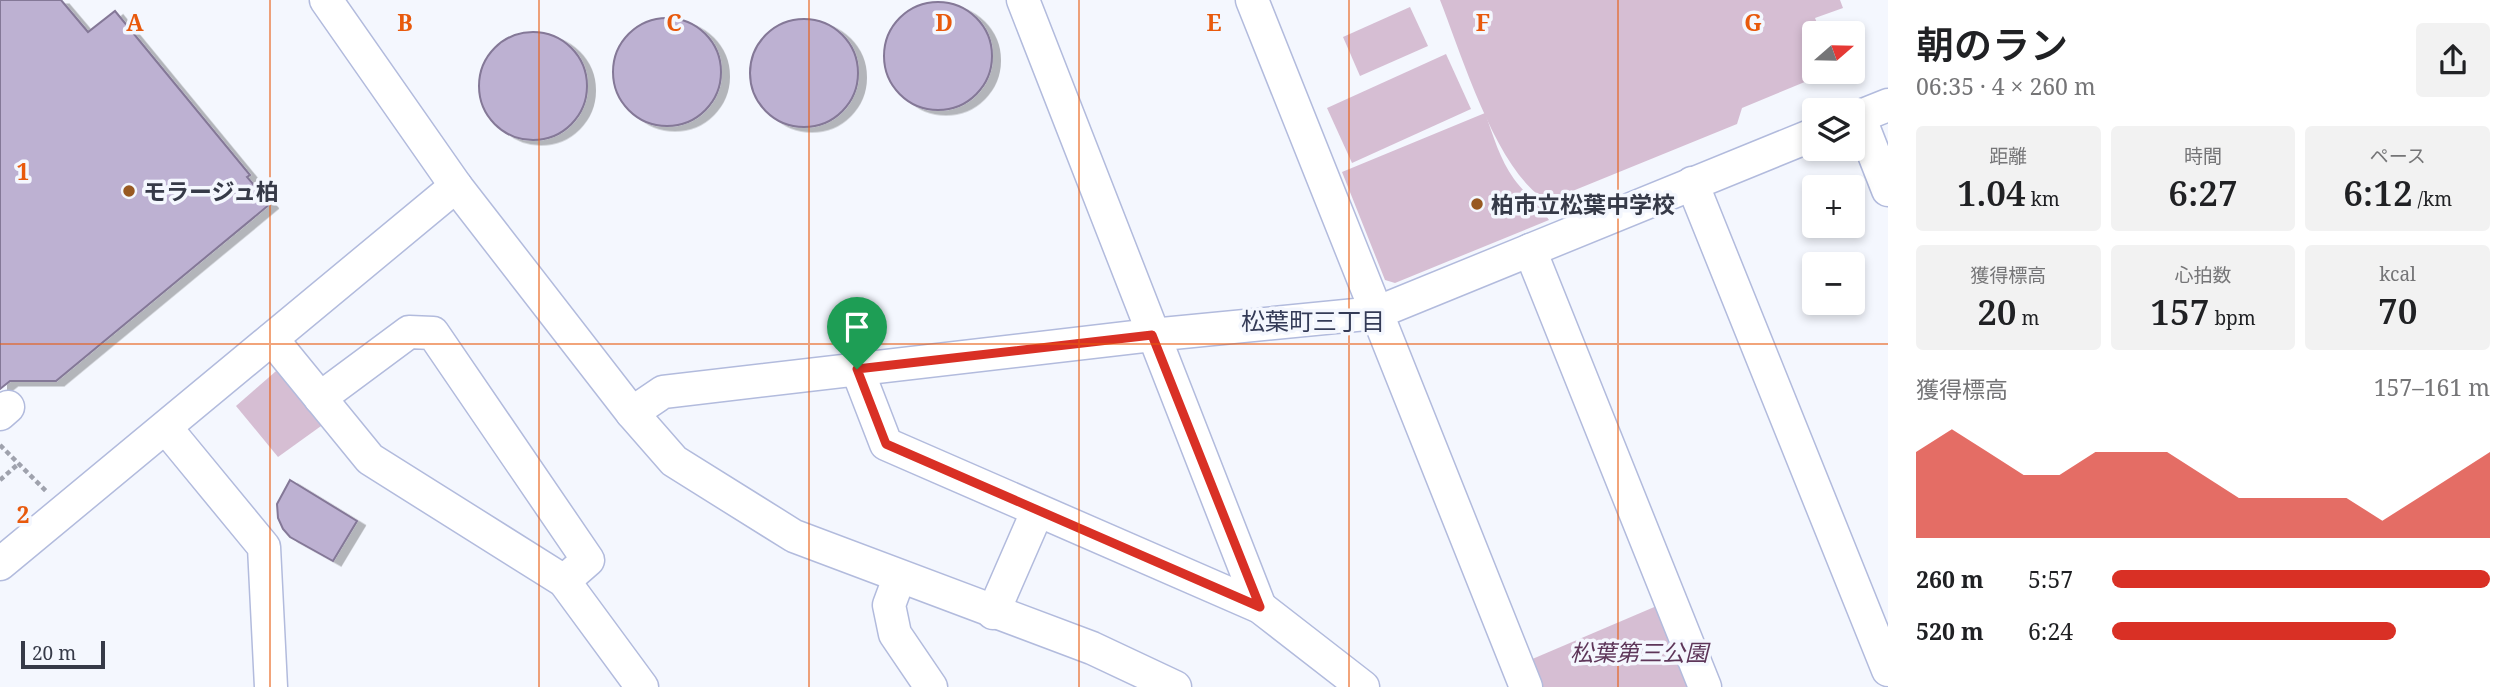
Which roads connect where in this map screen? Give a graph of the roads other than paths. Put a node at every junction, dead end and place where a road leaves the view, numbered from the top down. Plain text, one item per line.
1 (326, 0) edge
2 (1023, 0) edge
3 (1252, 0) edge
4 (1867, 113) edge
5 (1802, 139) edge
6 (1692, 183) junction
7 (456, 186) junction
8 (1888, 190) edge
9 (1530, 250) junction
10 (1376, 313) junction
11 (1152, 335) junction
12 (272, 339) junction
13 (857, 369) junction
14 (320, 398) junction
15 (632, 413) junction
16 (166, 428) junction
17 (1037, 512) junction
18 (0, 564) edge
19 (899, 578) junction
20 (564, 581) junction
21 (1260, 607) junction
22 (993, 613) junction
23 (1888, 670) edge
24 (271, 687) edge
25 (642, 687) edge
26 (931, 687) edge
27 (1175, 687) edge
28 (1363, 687) edge
29 (1526, 687) edge
30 (1705, 687) edge

1 - 7 street
2 - 11 street
3 - 10 street
4 - 8 street
5 - 6 street
6 - 9 street
6 - 23 street
7 - 12 street
7 - 15 street
9 - 10 street
9 - 30 street
10 - 11 street
10 - 29 street
11 - 13 street
11 - 21 street
12 - 14 street
12 - 16 street
13 - 15 street
13 - 17 street
14 - 20 street
14 - 20 street
15 - 19 street
16 - 18 street
16 - 24 street
17 - 21 street
17 - 22 street
19 - 22 street
19 - 26 street
20 - 25 street
21 - 28 street
22 - 27 street

